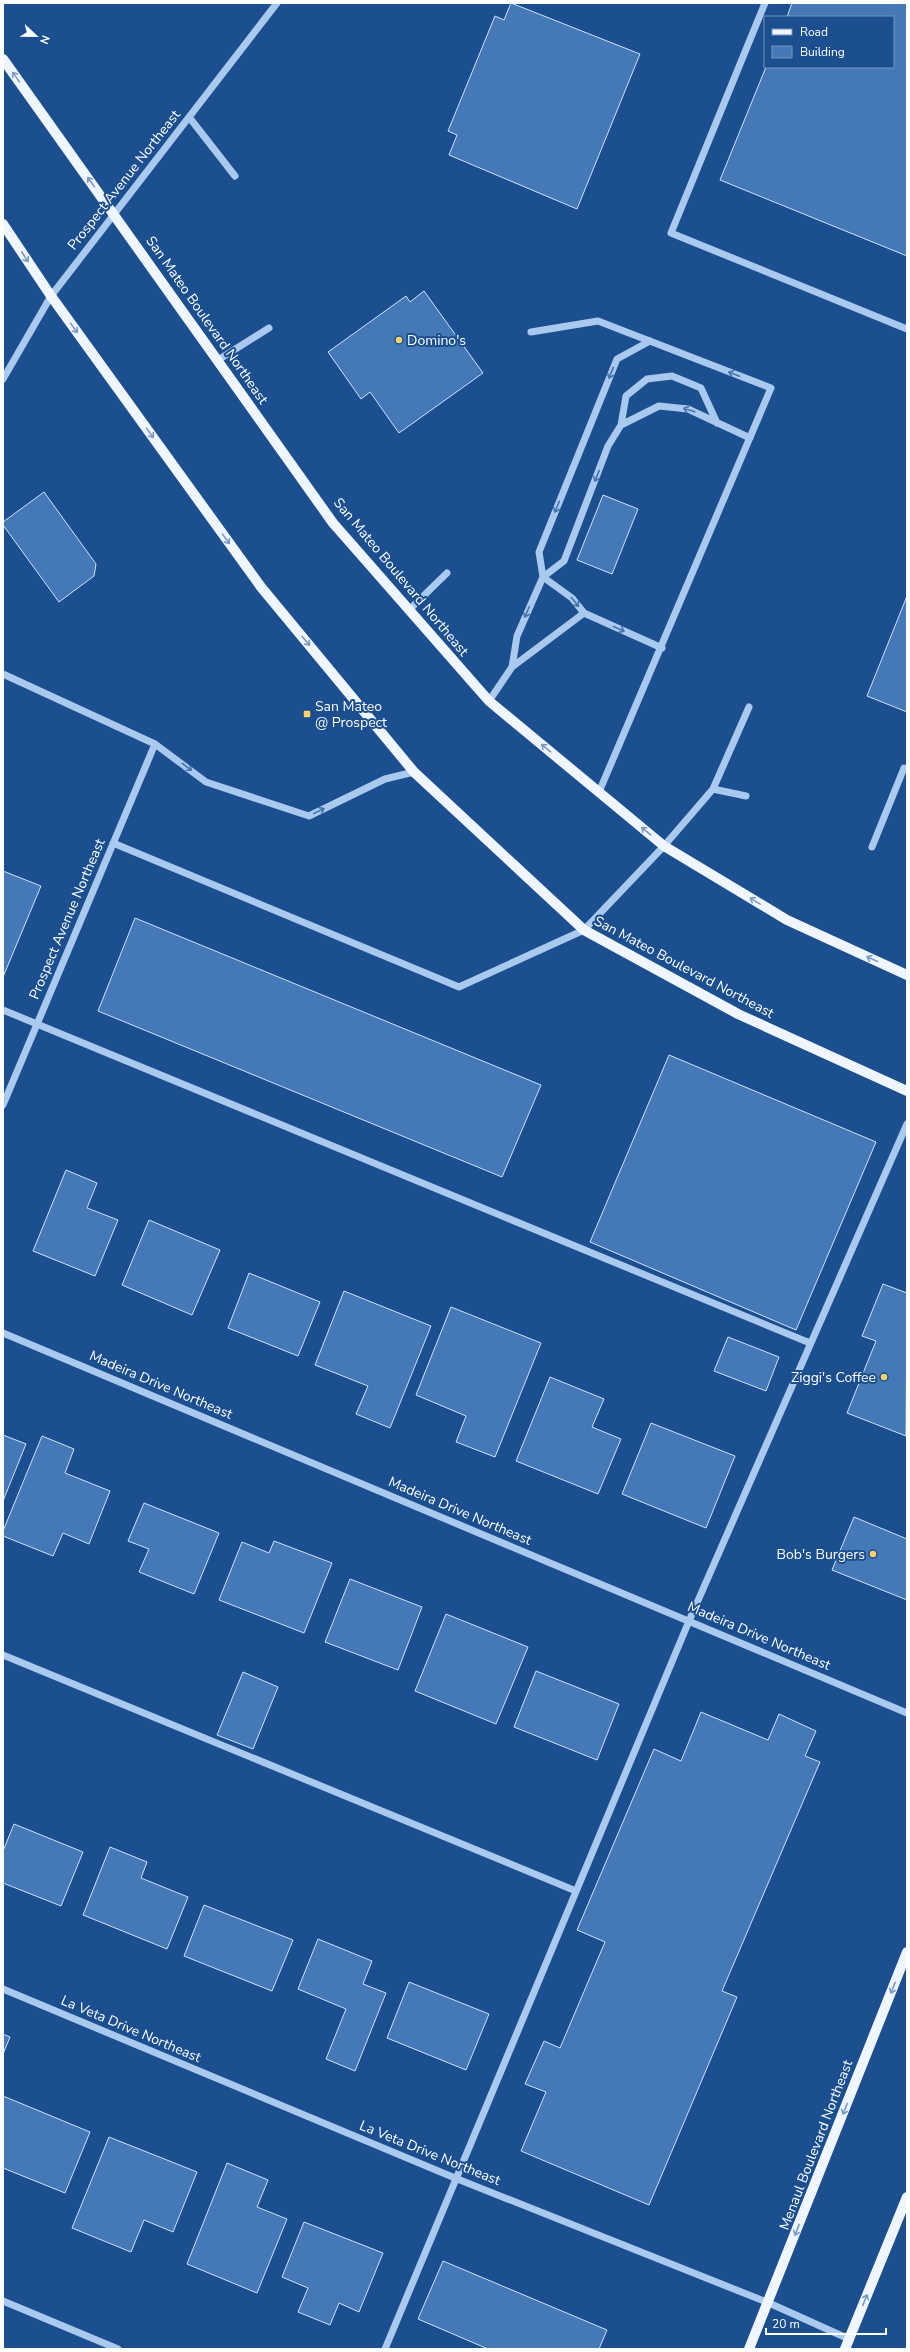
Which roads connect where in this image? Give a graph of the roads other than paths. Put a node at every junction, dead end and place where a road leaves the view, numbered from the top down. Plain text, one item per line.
1 (277, 3) edge
2 (765, 3) edge
3 (3, 59) edge
4 (190, 117) junction
5 (235, 176) dead end
6 (114, 214) junction
7 (3, 224) edge
8 (51, 296) junction
9 (269, 328) dead end
10 (907, 329) edge
11 (531, 332) dead end
12 (650, 342) junction
13 (218, 360) junction
14 (3, 379) edge
15 (717, 423) junction
16 (621, 425) junction
17 (750, 438) junction
18 (447, 573) dead end
19 (542, 576) junction
20 (409, 610) junction
21 (584, 613) junction
22 (662, 648) junction
23 (512, 667) junction
24 (3, 674) edge
25 (489, 701) junction
26 (749, 707) dead end
27 (155, 744) junction
28 (904, 768) dead end
29 (414, 772) junction
30 (713, 789) junction
31 (599, 792) junction
32 (746, 796) dead end
33 (113, 843) junction
34 (664, 846) junction
35 (872, 847) dead end
36 (584, 930) junction
37 (907, 975) edge
38 (3, 1010) edge
39 (37, 1024) junction
40 (907, 1092) edge
41 (3, 1105) edge
42 (907, 1124) edge
43 (3, 1333) edge
44 (810, 1343) junction
45 (689, 1621) junction
46 (3, 1655) edge
47 (907, 1713) edge
48 (576, 1891) junction
49 (907, 1952) edge
50 (3, 1989) edge
51 (455, 2178) junction
52 (907, 2197) edge
53 (904, 2216) edge
54 (3, 2301) edge
55 (769, 2303) junction
56 (849, 2339) junction
57 (118, 2349) edge
58 (386, 2349) edge
59 (749, 2349) edge
60 (845, 2349) edge

1 - 4 street, Prospect Avenue Northeast
2 - 10 street
6 -> 3 main road, San Mateo Boulevard Northeast
4 - 5 street
4 - 6 street, Prospect Avenue Northeast
6 - 8 street, Prospect Avenue Northeast
6 - 13 main road, San Mateo Boulevard Northeast
7 -> 8 main road, San Mateo Boulevard Northeast
8 - 14 street, Prospect Avenue Northeast
8 -> 29 main road, San Mateo Boulevard Northeast
9 - 13 street
11 - 12 street
17 -> 12 street
12 -> 19 street
13 - 20 main road, San Mateo Boulevard Northeast
15 -> 16 street
15 - 16 street
15 - 17 street
16 -> 19 street
17 - 22 street
18 - 20 street
19 -> 21 street
19 -> 23 street
20 - 25 main road, San Mateo Boulevard Northeast
21 -> 22 street
21 - 23 street
22 - 31 street
23 - 25 street
24 - 27 street
31 -> 25 main road, San Mateo Boulevard Northeast
26 - 30 street
27 -> 29 street
27 - 33 street, Prospect Avenue Northeast
28 - 35 street
29 - 36 main road, San Mateo Boulevard Northeast
30 - 32 street
30 - 34 street
34 -> 31 main road, San Mateo Boulevard Northeast
33 - 36 street
33 - 39 street, Prospect Avenue Northeast
34 - 36 street
37 -> 34 main road, San Mateo Boulevard Northeast
36 - 40 main road, San Mateo Boulevard Northeast
38 - 39 street
39 - 41 street, Prospect Avenue Northeast
39 - 44 street
42 - 44 street
43 - 45 street, Madeira Drive Northeast
44 - 45 street
45 - 47 street, Madeira Drive Northeast
45 - 48 street
46 - 48 street
48 - 51 street
49 -> 55 main road, Menaul Boulevard Northeast
50 - 51 street, La Veta Drive Northeast
51 - 55 street, La Veta Drive Northeast
51 - 58 street
52 - 53 main road
56 -> 53 main road
54 - 57 street
55 - 56 street, La Veta Drive Northeast
55 - 59 main road, Menaul Boulevard Northeast
56 - 60 main road

